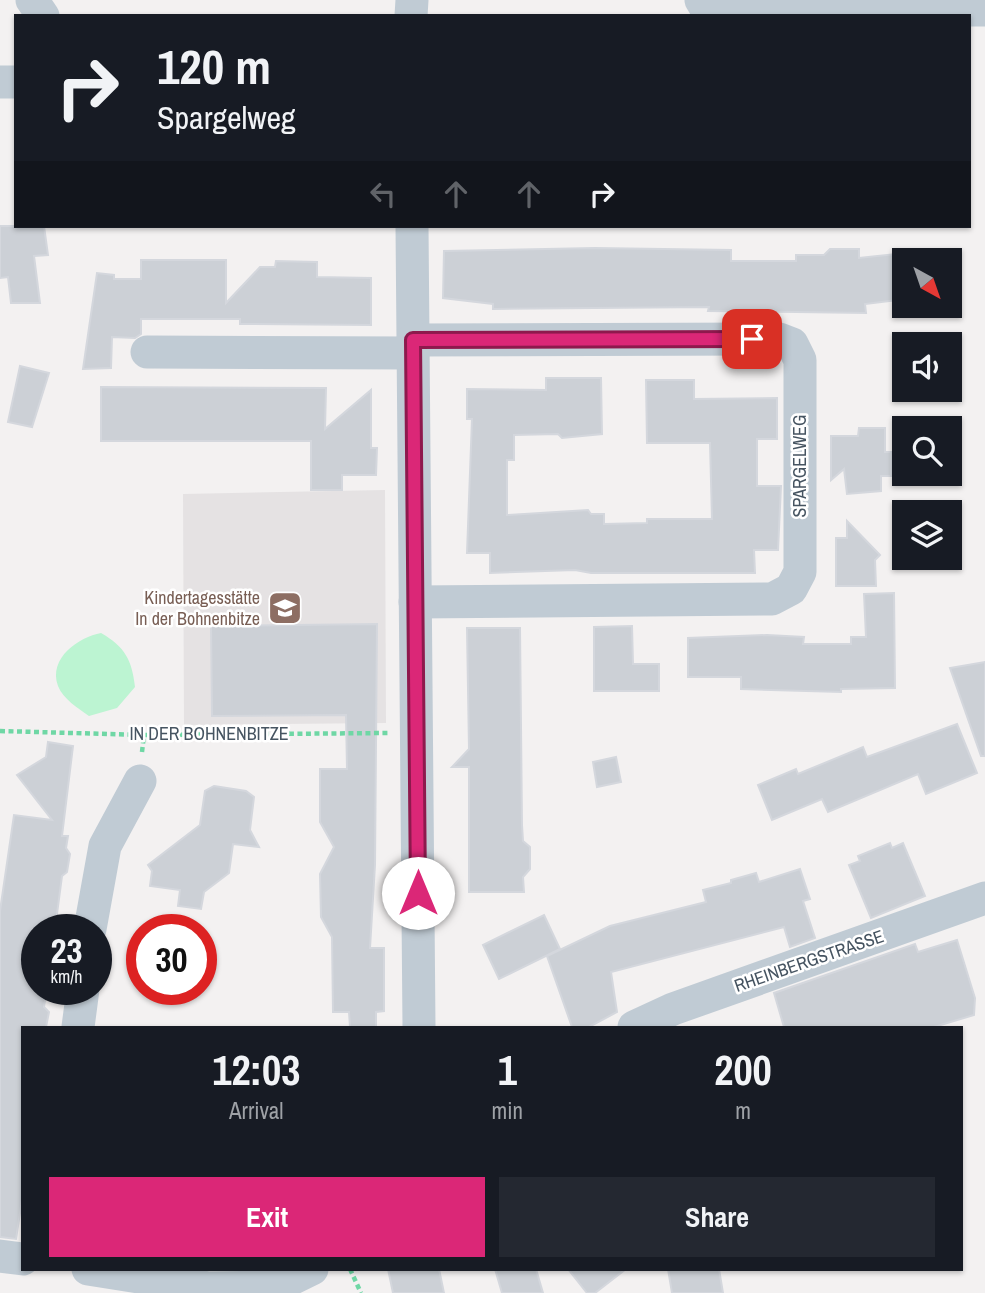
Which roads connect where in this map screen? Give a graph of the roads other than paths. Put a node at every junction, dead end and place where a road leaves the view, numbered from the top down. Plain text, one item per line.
1 (701, 0) edge
2 (985, 10) edge
3 (412, 228) edge
4 (413, 346) junction
5 (147, 352) dead end
6 (415, 602) junction
7 (140, 781) dead end
8 (985, 898) edge
9 (93, 914) edge
10 (81, 1005) edge
11 (78, 1026) edge
12 (419, 1026) edge
13 (636, 1026) edge
14 (0, 1256) edge
15 (21, 1259) edge
16 (100, 1271) edge
17 (308, 1271) edge
18 (209, 1290) edge

1 - 2 street
3 - 4 street
4 - 5 street
4 - 6 street
4 - 6 street, SPARGELWEG
6 - 12 street
7 - 9 street
8 - 13 street, RHEINBERGSTRASSE
10 - 11 street
14 - 15 street
16 - 18 street
17 - 18 street

